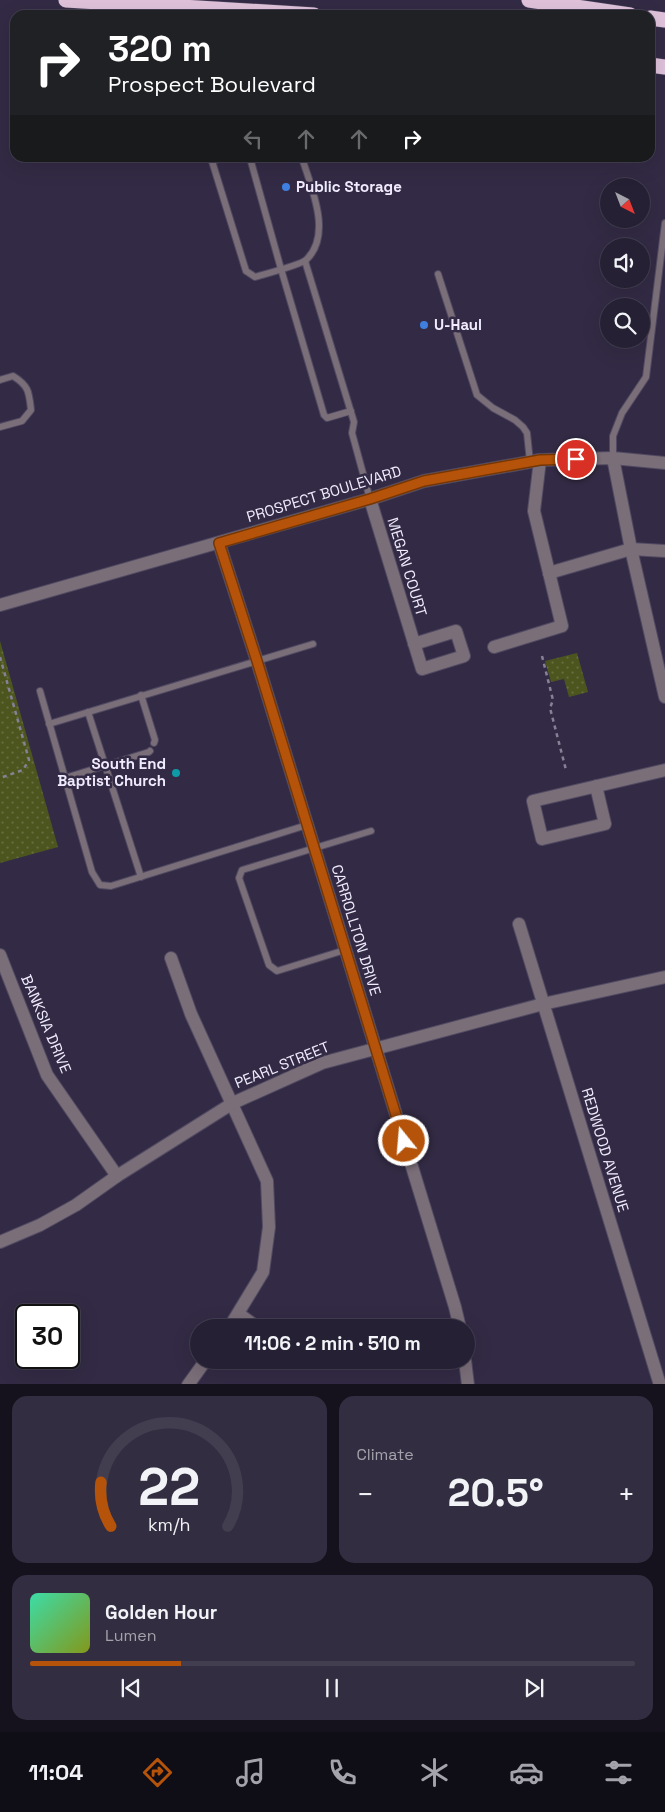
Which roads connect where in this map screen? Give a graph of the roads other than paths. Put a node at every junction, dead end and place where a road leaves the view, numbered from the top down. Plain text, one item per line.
1 (66, 0) edge
2 (219, 0) edge
3 (528, 0) edge
4 (564, 0) edge
5 (232, 10) edge
6 (283, 10) edge
7 (596, 10) edge
8 (613, 10) edge
9 (212, 162) edge
10 (251, 162) edge
11 (303, 162) edge
12 (665, 223) edge
13 (305, 260) junction
14 (281, 269) junction
15 (438, 274) dead end
16 (0, 380) edge
17 (351, 411) junction
18 (0, 427) edge
19 (613, 458) junction
20 (535, 461) junction
21 (665, 463) edge
22 (370, 499) junction
23 (219, 543) junction
24 (631, 549) junction
25 (665, 551) edge
26 (549, 573) junction
27 (0, 605) edge
28 (312, 644) dead end
29 (414, 644) dead end
30 (494, 647) dead end
31 (257, 661) junction
32 (40, 691) dead end
33 (141, 695) junction
34 (665, 697) edge
35 (88, 712) junction
36 (49, 724) junction
37 (154, 743) dead end
38 (150, 750) dead end
39 (105, 766) junction
40 (665, 770) edge
41 (65, 778) junction
42 (596, 786) junction
43 (307, 825) junction
44 (371, 831) dead end
45 (314, 848) junction
46 (141, 877) junction
47 (519, 924) dead end
48 (345, 950) junction
49 (0, 955) edge
50 (171, 958) dead end
51 (665, 977) edge
52 (543, 1004) junction
53 (375, 1048) junction
54 (233, 1103) junction
55 (117, 1176) junction
56 (0, 1242) edge
57 (239, 1314) junction
58 (235, 1319) edge
59 (246, 1319) edge
60 (458, 1319) edge
61 (199, 1369) edge
62 (466, 1369) edge
63 (188, 1384) edge
64 (468, 1384) edge
65 (660, 1384) edge

1 - 5 highway
2 - 6 highway
3 - 7 highway
4 - 8 highway
9 - 14 lane
10 - 14 lane
11 - 13 lane
12 - 19 lane
13 - 14 lane
13 - 17 lane
14 - 17 lane
15 - 20 lane
16 - 18 lane
17 - 22 lane
19 - 20 street, PROSPECT BOULEVARD
19 - 21 street, PROSPECT BOULEVARD
19 - 24 street
20 - 22 street, PROSPECT BOULEVARD
20 - 26 street
22 - 23 street, PROSPECT BOULEVARD
22 - 29 street, MEGAN COURT
23 - 27 street, PROSPECT BOULEVARD
23 - 31 street, CARROLLTON DRIVE
24 - 25 street
24 - 26 street
24 - 34 street
26 - 30 street
28 - 31 lane
31 - 33 lane
31 - 43 street, CARROLLTON DRIVE
32 - 36 lane
33 - 35 lane
33 - 37 lane
35 - 36 lane
35 - 39 lane
36 - 41 lane
38 - 39 lane
39 - 41 lane
39 - 46 lane
40 - 42 street
41 - 46 lane
42 - 42 street
43 - 45 street, CARROLLTON DRIVE
43 - 46 lane
44 - 45 lane
45 - 48 street, CARROLLTON DRIVE
45 - 48 lane
47 - 52 street, REDWOOD AVENUE
48 - 53 street, CARROLLTON DRIVE
49 - 55 street, BANKSIA DRIVE
50 - 54 street
51 - 52 street, PEARL STREET
52 - 53 street, PEARL STREET
52 - 65 street, REDWOOD AVENUE
53 - 54 street, PEARL STREET
53 - 60 street, CARROLLTON DRIVE
54 - 55 street, PEARL STREET
54 - 57 street
55 - 56 street, PEARL STREET
57 - 58 street
57 - 59 street
61 - 63 street
62 - 64 street

